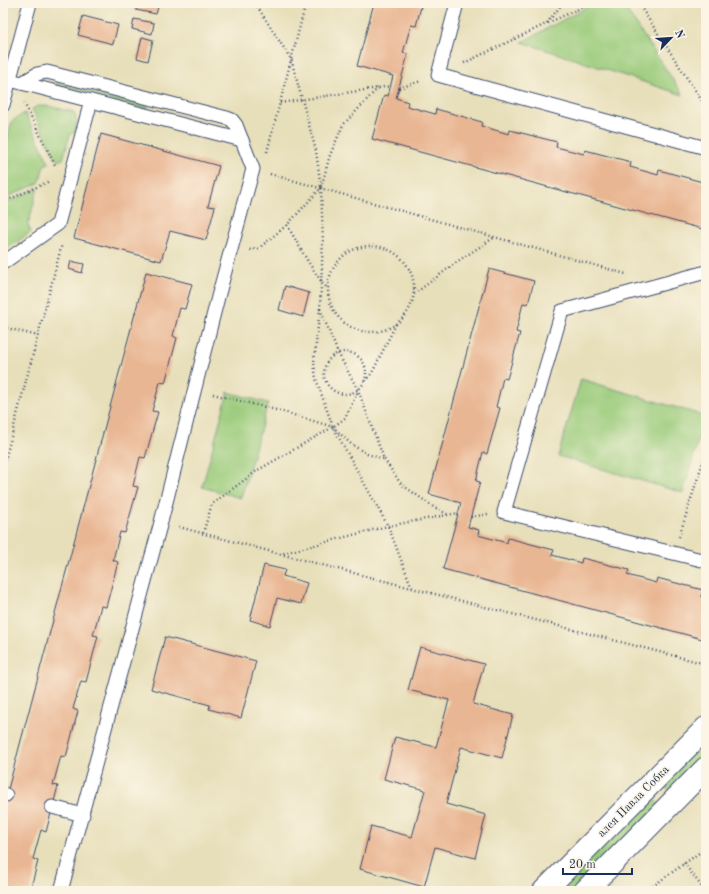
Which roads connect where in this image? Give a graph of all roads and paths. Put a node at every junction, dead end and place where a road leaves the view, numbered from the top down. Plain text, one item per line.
1 (30, 3) edge
2 (255, 3) edge
3 (306, 3) edge
4 (457, 3) edge
5 (563, 3) edge
6 (591, 3) edge
7 (638, 3) edge
8 (546, 24) junction
9 (291, 59) junction
10 (438, 75) junction
11 (15, 81) junction
12 (391, 86) dead end
13 (378, 88) junction
14 (399, 88) dead end
15 (303, 99) junction
16 (91, 101) junction
17 (280, 103) junction
18 (3, 104) edge
19 (706, 107) edge
20 (242, 140) junction
21 (706, 148) edge
22 (257, 171) junction
23 (65, 177) junction
24 (321, 188) junction
25 (3, 202) edge
26 (58, 224) junction
27 (287, 225) junction
28 (496, 237) junction
29 (230, 255) junction
30 (3, 263) edge
31 (706, 272) edge
32 (321, 281) junction
33 (659, 284) junction
34 (328, 289) junction
35 (414, 294) junction
36 (320, 308) junction
37 (396, 324) junction
38 (3, 327) edge
39 (38, 336) junction
40 (338, 353) junction
41 (364, 383) junction
42 (195, 389) junction
43 (358, 390) junction
44 (333, 427) junction
45 (706, 452) edge
46 (384, 459) junction
47 (3, 468) edge
48 (458, 513) dead end
49 (448, 515) junction
50 (161, 522) junction
51 (388, 526) junction
52 (203, 533) junction
53 (674, 553) junction
54 (280, 554) junction
55 (706, 561) edge
56 (412, 588) junction
57 (706, 664) edge
58 (706, 728) edge
59 (706, 768) edge
60 (52, 807) dead end
61 (83, 815) junction
62 (706, 848) edge
63 (684, 863) junction
64 (61, 891) edge
65 (544, 891) edge
66 (585, 891) edge
67 (646, 891) edge
68 (705, 891) edge

1 - 11 lane
2 - 9 path
3 - 9 path
4 - 10 lane
5 - 8 path
6 - 8 path
7 - 19 path
8 - 10 path
9 - 15 path
9 - 17 path
10 - 14 path
10 - 21 lane
11 - 16 lane
11 - 18 lane
11 - 20 lane
11 - 23 path
12 - 13 path
13 - 15 path
13 - 24 path
15 - 17 path
15 - 24 path
16 - 20 lane
16 - 23 lane
17 - 22 path
20 - 22 lane
22 - 24 path
22 - 29 lane
23 - 25 path
23 - 26 lane
24 - 27 path
24 - 28 path
24 - 32 path
26 - 30 lane
26 - 39 path
27 - 29 path
27 - 32 path
28 - 33 path
28 - 35 path
29 - 42 lane
31 - 33 lane
32 - 34 path
32 - 36 path
33 - 53 lane
34 - 35 path
34 - 37 path
35 - 37 path
36 - 40 path
36 - 44 path
37 - 41 path
38 - 39 path
39 - 47 path
40 - 41 path
40 - 43 path
40 - 43 path
41 - 43 path
42 - 44 path
42 - 50 lane
43 - 44 path
43 - 46 path
44 - 46 path
44 - 51 path
44 - 52 path
45 - 53 path
46 - 49 path
48 - 49 path
49 - 51 path
50 - 52 path
50 - 61 lane
51 - 54 path
51 - 56 path
52 - 54 path
53 - 55 lane
54 - 56 path
56 - 57 path
58 - 65 street, алея Павла Собка
59 - 66 street
60 - 61 lane
61 - 64 lane
62 - 63 path
63 - 67 path
63 - 68 path

